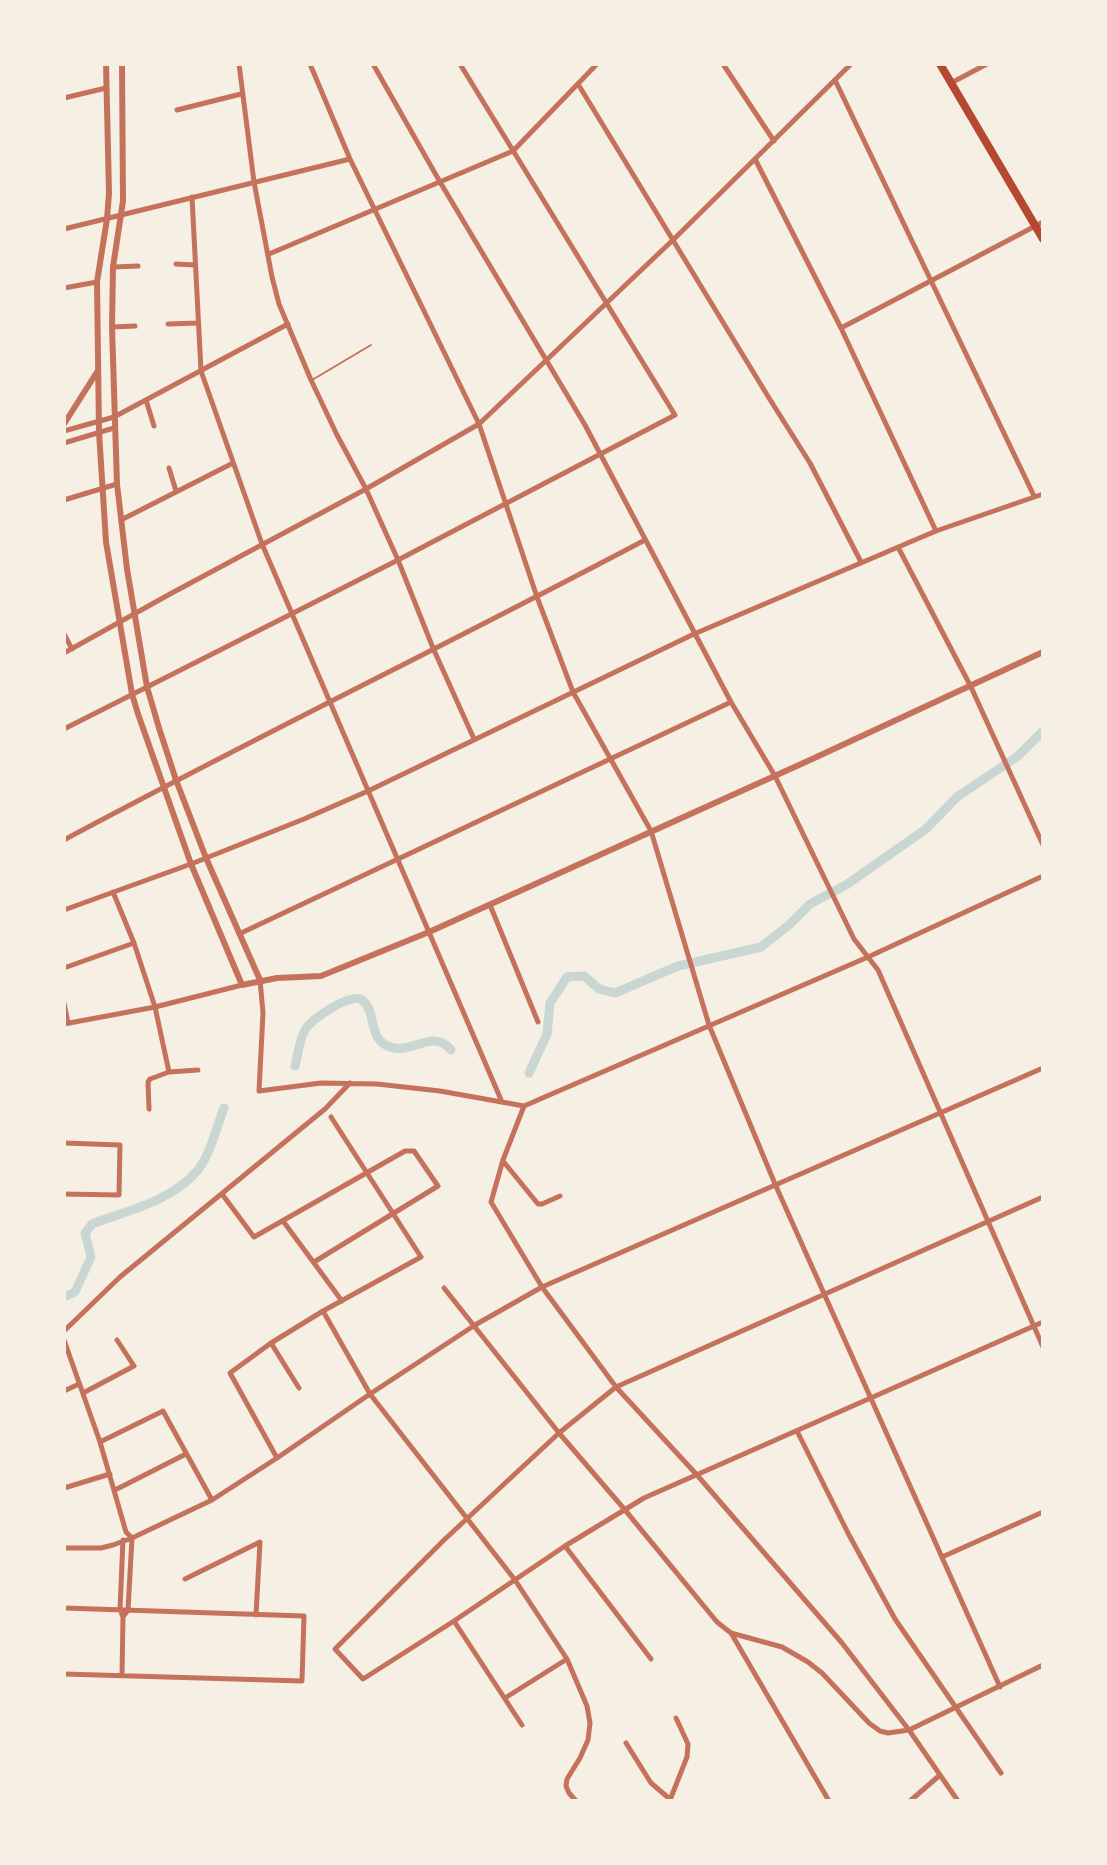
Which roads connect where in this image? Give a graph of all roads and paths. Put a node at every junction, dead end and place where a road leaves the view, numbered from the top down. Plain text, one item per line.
1 (106, 64) edge
2 (122, 64) edge
3 (239, 64) edge
4 (310, 64) edge
5 (373, 64) edge
6 (460, 64) edge
7 (597, 64) edge
8 (723, 64) edge
9 (851, 64) edge
10 (940, 64) edge
11 (987, 64) edge
12 (835, 80) junction
13 (951, 83) junction
14 (578, 84) junction
15 (106, 88) junction
16 (241, 94) junction
17 (64, 98) edge
18 (177, 110) dead end
19 (774, 141) junction
20 (513, 151) junction
21 (350, 159) junction
22 (755, 159) junction
23 (254, 182) junction
24 (440, 182) junction
25 (192, 197) junction
26 (375, 209) junction
27 (122, 214) junction
28 (107, 219) junction
29 (1039, 224) edge
30 (64, 229) edge
31 (674, 239) junction
32 (1043, 239) edge
33 (101, 251) junction
34 (115, 251) junction
35 (269, 254) junction
36 (176, 264) dead end
37 (195, 265) junction
38 (138, 266) dead end
39 (113, 267) junction
40 (931, 280) junction
41 (97, 282) junction
42 (64, 288) edge
43 (606, 303) junction
44 (198, 323) junction
45 (168, 324) dead end
46 (288, 324) junction
47 (135, 326) dead end
48 (112, 327) junction
49 (841, 328) junction
50 (371, 345) dead end
51 (547, 360) junction
52 (201, 371) junction
53 (97, 372) junction
54 (311, 380) junction
55 (146, 400) junction
56 (114, 417) junction
57 (99, 421) junction
58 (64, 424) edge
59 (479, 424) junction
60 (154, 426) dead end
61 (114, 428) junction
62 (64, 431) edge
63 (99, 432) junction
64 (64, 443) edge
65 (601, 455) junction
66 (233, 463) junction
67 (169, 468) dead end
68 (117, 484) junction
69 (102, 488) junction
70 (366, 489) junction
71 (176, 491) junction
72 (1043, 494) edge
73 (1034, 496) junction
74 (64, 500) edge
75 (505, 505) junction
76 (120, 520) junction
77 (936, 531) junction
78 (645, 540) junction
79 (262, 544) junction
80 (898, 547) junction
81 (398, 560) junction
82 (861, 562) junction
83 (537, 597) junction
84 (292, 613) junction
85 (134, 614) junction
86 (120, 622) junction
87 (64, 634) edge
88 (694, 634) junction
89 (433, 648) junction
90 (72, 649) junction
91 (1043, 652) edge
92 (64, 653) edge
93 (147, 687) junction
94 (971, 687) junction
95 (573, 692) junction
96 (132, 694) junction
97 (330, 702) junction
98 (731, 702) junction
99 (64, 729) edge
100 (474, 739) junction
101 (610, 759) junction
102 (775, 776) junction
103 (176, 780) junction
104 (163, 787) junction
105 (368, 791) junction
106 (651, 831) junction
107 (64, 840) edge
108 (1043, 845) edge
109 (206, 858) junction
110 (397, 859) junction
111 (191, 864) junction
112 (1043, 876) edge
113 (113, 892) junction
114 (490, 905) junction
115 (64, 910) edge
116 (429, 932) junction
117 (239, 934) junction
118 (134, 943) junction
119 (868, 957) junction
120 (64, 968) edge
121 (260, 980) junction
122 (242, 985) junction
123 (64, 1003) edge
124 (155, 1007) junction
125 (538, 1022) dead end
126 (66, 1024) edge
127 (709, 1025) junction
128 (1043, 1068) edge
129 (198, 1070) dead end
130 (169, 1072) junction
131 (350, 1083) junction
132 (502, 1102) junction
133 (524, 1106) junction
134 (149, 1109) dead end
135 (940, 1114) junction
136 (331, 1117) dead end
137 (64, 1143) edge
138 (503, 1160) junction
139 (367, 1172) junction
140 (775, 1184) junction
141 (64, 1194) edge
142 (222, 1194) junction
143 (560, 1196) dead end
144 (1043, 1197) edge
145 (393, 1214) junction
146 (283, 1221) junction
147 (988, 1221) junction
148 (314, 1262) junction
149 (542, 1287) junction
150 (444, 1288) dead end
151 (825, 1295) junction
152 (342, 1301) junction
153 (323, 1311) junction
154 (1043, 1322) edge
155 (475, 1325) junction
156 (1034, 1326) junction
157 (64, 1331) edge
158 (64, 1340) edge
159 (117, 1340) dead end
160 (271, 1343) junction
161 (1043, 1347) edge
162 (79, 1384) junction
163 (616, 1387) junction
164 (299, 1388) dead end
165 (64, 1391) edge
166 (83, 1393) junction
167 (370, 1394) junction
168 (871, 1397) junction
169 (797, 1431) junction
170 (559, 1433) junction
171 (100, 1442) junction
172 (186, 1454) junction
173 (277, 1458) junction
174 (110, 1474) junction
175 (697, 1475) junction
176 (64, 1488) edge
177 (115, 1490) junction
178 (212, 1500) junction
179 (625, 1510) junction
180 (1043, 1512) edge
181 (467, 1518) junction
182 (126, 1532) junction
183 (132, 1538) junction
184 (123, 1541) junction
185 (565, 1546) junction
186 (64, 1548) edge
187 (942, 1557) junction
188 (121, 1577) junction
189 (130, 1577) junction
190 (185, 1579) dead end
191 (515, 1580) junction
192 (64, 1608) edge
193 (120, 1609) junction
194 (128, 1610) junction
195 (256, 1615) junction
196 (123, 1617) junction
197 (454, 1621) junction
198 (731, 1633) junction
199 (567, 1659) junction
200 (651, 1659) dead end
201 (1043, 1665) edge
202 (64, 1674) edge
203 (122, 1675) junction
204 (1000, 1687) junction
205 (505, 1698) junction
206 (956, 1709) junction
207 (676, 1718) dead end
208 (522, 1725) dead end
209 (909, 1730) junction
210 (626, 1743) dead end
211 (1001, 1773) dead end
212 (940, 1775) junction
213 (671, 1800) edge
214 (576, 1801) edge
215 (829, 1801) edge
216 (910, 1801) edge
217 (958, 1801) edge

1 - 15 street
2 - 27 street
3 - 16 street
4 - 21 street
5 - 24 street
6 - 20 street
7 - 14 street
8 - 19 street
9 - 12 street
10 - 13 main road
11 - 13 street
12 - 19 street
12 - 40 street
13 - 29 main road
14 - 20 street
14 - 31 street
15 - 17 street
15 - 28 street
16 - 18 street
16 - 23 street
19 - 22 street
20 - 24 street
20 - 43 street
21 - 23 street
21 - 26 street
22 - 31 street
22 - 49 street
23 - 25 street
23 - 35 street
24 - 26 street
24 - 51 street
25 - 27 street
25 - 37 street
26 - 35 street
26 - 59 street
27 - 28 street
27 - 34 street
28 - 30 street
28 - 33 street
29 - 32 main road
29 - 40 street
31 - 43 street
31 - 82 street
33 - 34 street
33 - 41 street
34 - 39 street
35 - 46 street
36 - 37 street
37 - 44 street
38 - 39 street
39 - 48 street
40 - 49 street
40 - 73 street
41 - 42 street
41 - 53 street
43 - 51 street
43 - 65 street
44 - 45 street
44 - 52 street
46 - 52 street
46 - 54 street
47 - 48 street
48 - 56 street
49 - 77 street
50 - 54 lane
51 - 59 street
51 - 65 street
52 - 55 street
52 - 66 street
53 - 57 street
53 - 58 street
54 - 70 street
55 - 56 street
55 - 60 street
56 - 57 street
56 - 61 street
57 - 62 street
57 - 63 street
59 - 70 street
59 - 75 street
61 - 63 street
61 - 68 street
63 - 64 street
63 - 69 street
65 - 75 street
65 - 78 street
66 - 71 street
66 - 79 street
67 - 71 street
68 - 69 street
68 - 76 street
69 - 74 street
69 - 86 street
70 - 79 street
70 - 81 street
71 - 76 street
72 - 73 street
73 - 77 street
75 - 81 street
75 - 83 street
76 - 85 street
77 - 80 street
78 - 83 street
78 - 88 street
79 - 84 street
79 - 85 street
80 - 82 street
80 - 94 street
81 - 84 street
81 - 89 street
82 - 88 street
83 - 89 street
83 - 95 street
84 - 93 street
84 - 97 street
85 - 86 street
85 - 93 street
86 - 90 street
86 - 96 street
87 - 90 street
88 - 95 street
88 - 98 street
89 - 97 street
89 - 100 street
90 - 92 street
91 - 94 street
93 - 96 street
93 - 103 street
94 - 102 street
94 - 108 street
95 - 100 street
95 - 101 street
96 - 99 street
96 - 104 street
97 - 103 street
97 - 105 street
98 - 101 street
98 - 102 street
100 - 105 street
101 - 106 street
101 - 110 street
102 - 106 street
102 - 119 street
103 - 104 street
103 - 109 street
104 - 107 street
104 - 111 street
105 - 109 street
105 - 110 street
106 - 114 street
106 - 127 street
109 - 111 street
109 - 117 street
110 - 116 street
110 - 117 street
111 - 113 street
111 - 122 street
112 - 119 street
113 - 115 street
113 - 118 street
114 - 116 street
114 - 125 street
116 - 121 street
116 - 132 street
117 - 121 street
118 - 120 street
118 - 124 street
119 - 127 street
119 - 135 street
121 - 122 street
121 - 131 street
122 - 124 street
123 - 126 street
124 - 126 street
124 - 130 street
127 - 133 street
127 - 140 street
128 - 135 street
129 - 130 street
130 - 134 street
131 - 132 street
131 - 142 street
132 - 133 street
133 - 138 street
135 - 140 street
135 - 147 street
136 - 139 street
137 - 141 street
138 - 143 street
138 - 149 street
139 - 145 street
139 - 145 street
139 - 146 street
140 - 149 street
140 - 151 street
142 - 146 street
142 - 157 street
144 - 147 street
145 - 148 street
145 - 152 street
146 - 148 street
147 - 151 street
147 - 156 street
148 - 152 street
149 - 155 street
149 - 163 street
150 - 155 street
151 - 163 street
151 - 168 street
152 - 153 street
153 - 160 street
153 - 167 street
154 - 156 street
155 - 167 street
155 - 170 street
156 - 161 street
156 - 168 street
158 - 162 street
159 - 166 street
160 - 164 street
160 - 173 street
162 - 165 street
162 - 166 street
163 - 170 street
163 - 175 street
166 - 171 street
167 - 173 street
167 - 181 street
168 - 169 street
168 - 187 street
169 - 175 street
169 - 206 street
170 - 179 street
170 - 181 street
171 - 172 street
171 - 174 street
172 - 177 street
172 - 178 street
173 - 178 street
174 - 176 street
174 - 177 street
175 - 179 street
175 - 209 street
177 - 182 street
178 - 183 street
179 - 185 street
179 - 198 street
180 - 187 street
181 - 191 street
181 - 197 street
182 - 183 street
182 - 184 street
183 - 184 street
183 - 189 street
184 - 186 street
184 - 188 street
185 - 191 street
185 - 200 street
187 - 204 street
188 - 189 street
188 - 193 street
189 - 194 street
190 - 195 street
191 - 197 street
191 - 199 street
192 - 193 street
193 - 194 street
193 - 196 street
194 - 195 street
194 - 196 street
195 - 203 street
196 - 203 street
197 - 205 street
198 - 209 street
198 - 215 street
199 - 205 street
199 - 214 street
201 - 204 street
202 - 203 street
204 - 206 street
205 - 208 street
206 - 209 street
206 - 211 street
207 - 213 street
209 - 212 street
210 - 213 street
212 - 216 street
212 - 217 street

